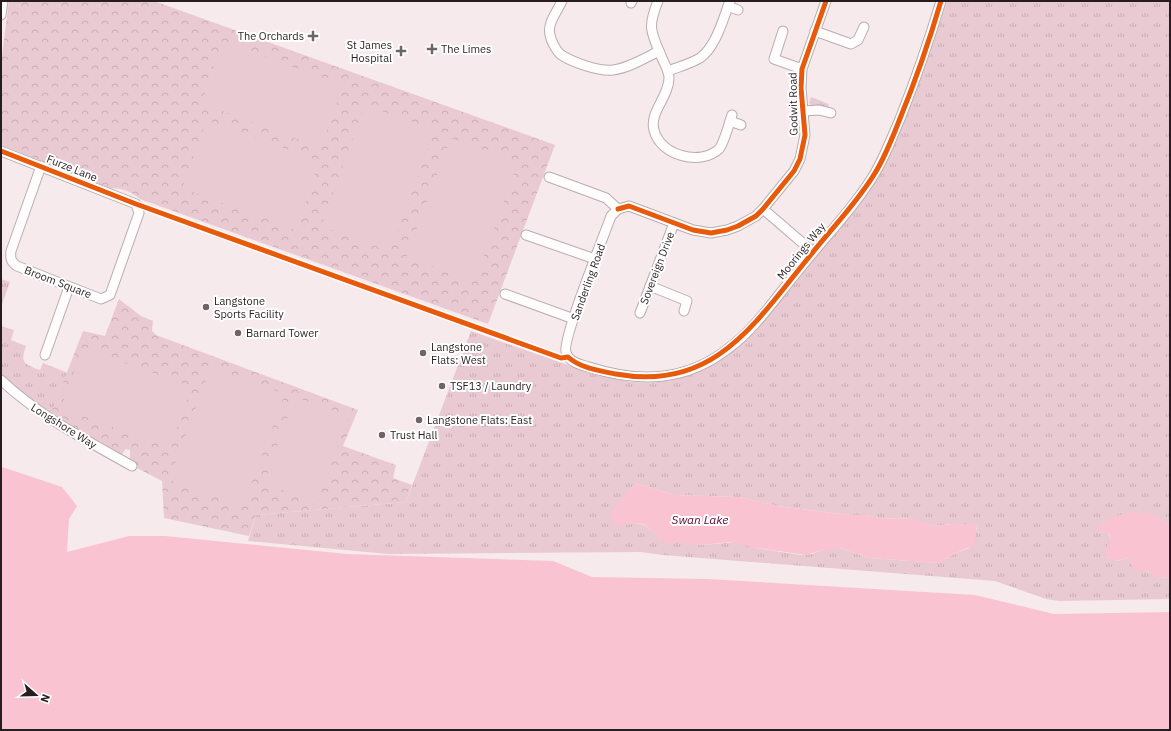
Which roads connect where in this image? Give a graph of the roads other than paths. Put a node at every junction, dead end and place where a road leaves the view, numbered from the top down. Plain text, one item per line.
1 (3, 1) edge
2 (562, 1) edge
3 (658, 1) edge
4 (826, 1) edge
5 (941, 1) edge
6 (729, 3) edge
7 (738, 10) dead end
8 (1, 15) edge
9 (864, 27) dead end
10 (783, 31) dead end
11 (815, 31) junction
12 (659, 51) junction
13 (802, 68) junction
14 (668, 71) junction
15 (803, 111) junction
16 (831, 113) dead end
17 (741, 125) dead end
18 (1, 151) edge
19 (41, 166) junction
20 (549, 177) dead end
21 (136, 204) joint
22 (618, 209) junction
23 (763, 210) junction
24 (674, 223) junction
25 (526, 235) dead end
26 (813, 252) junction
27 (596, 259) junction
28 (650, 286) junction
29 (70, 287) junction
30 (505, 294) dead end
31 (684, 311) dead end
32 (640, 313) dead end
33 (574, 319) junction
34 (45, 355) dead end
35 (568, 357) joint
36 (1, 380) edge
37 (132, 466) dead end

1 - 8 street
2 - 12 street
3 - 12 street
4 - 11 street, Godwit Road
5 - 26 street, Moorings Way
6 - 7 street
6 - 14 street
9 - 11 street
10 - 13 street
11 - 13 street, Godwit Road
12 - 14 street
13 - 15 street, Godwit Road
14 - 17 street
15 - 16 street
15 - 23 street, Godwit Road
18 - 19 street, Furze Lane
19 - 21 street, Furze Lane
19 - 29 street, Broom Square
20 - 22 street
21 - 29 street, Broom Square
22 - 24 street, Godwit Road
22 - 27 street, Sanderling Road
23 - 24 street, Godwit Road
23 - 26 street
24 - 28 street, Sovereign Drive
25 - 27 street
26 - 35 street, Moorings Way
27 - 33 street, Sanderling Road
28 - 31 street
28 - 32 street, Sovereign Drive
29 - 34 street
30 - 33 street
33 - 35 street, Sanderling Road
36 - 37 street, Longshore Way

